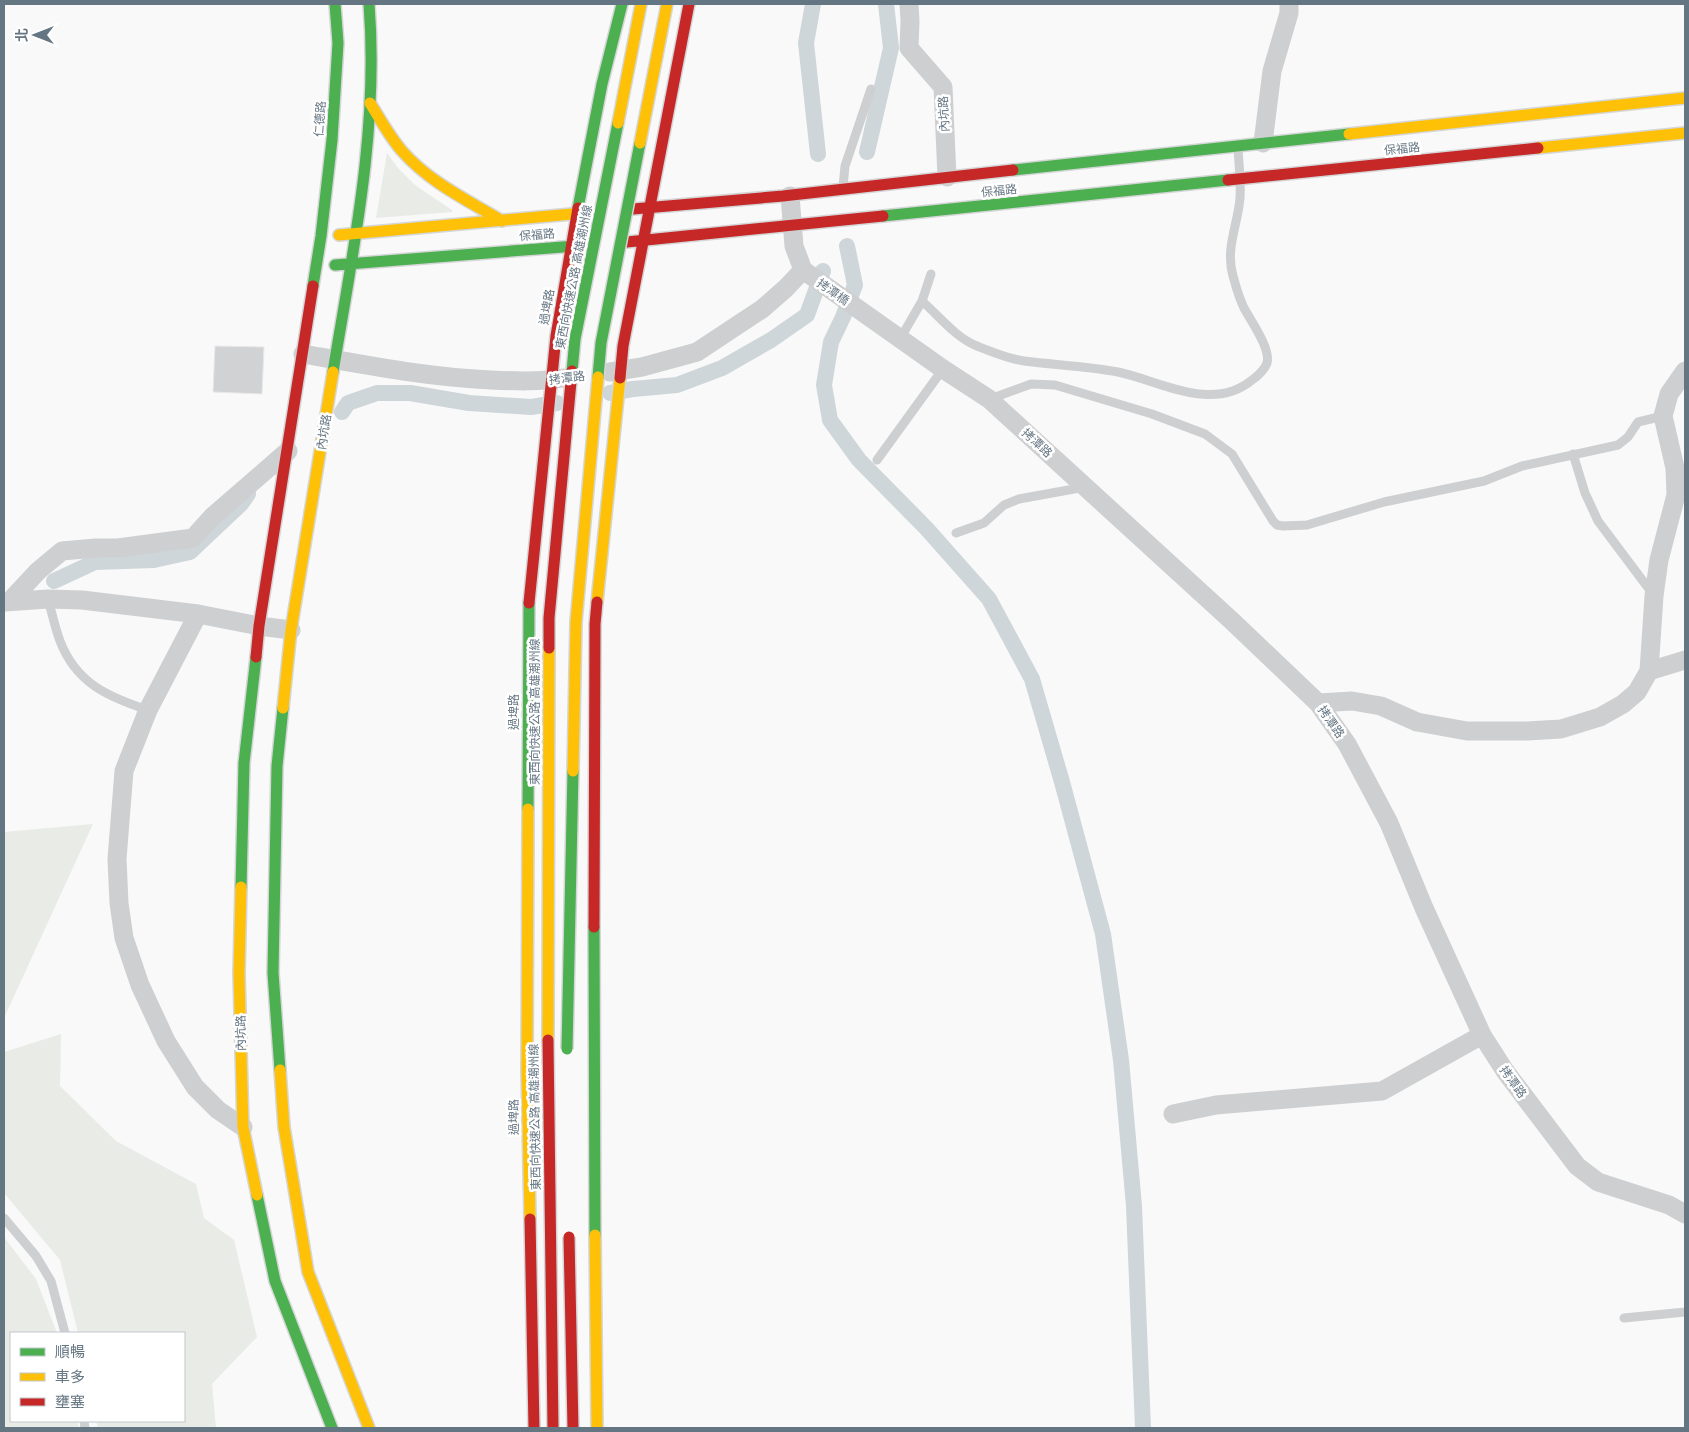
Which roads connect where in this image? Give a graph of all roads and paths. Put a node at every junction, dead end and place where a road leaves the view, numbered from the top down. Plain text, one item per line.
1 (335, 4) edge
2 (368, 4) edge
3 (622, 4) edge
4 (641, 4) edge
5 (667, 4) edge
6 (689, 4) edge
7 (909, 4) edge
8 (1290, 4) edge
9 (871, 89) dead end
10 (1685, 98) edge
11 (370, 103) junction
12 (1685, 133) edge
13 (1263, 143) junction
14 (1238, 146) junction
15 (947, 177) junction
16 (1241, 179) junction
17 (842, 190) junction
18 (790, 196) junction
19 (650, 207) junction
20 (577, 214) junction
21 (502, 221) junction
22 (792, 226) junction
23 (356, 234) junction
24 (321, 236) junction
25 (643, 241) junction
26 (571, 246) junction
27 (351, 264) junction
28 (315, 266) junction
29 (806, 273) junction
30 (931, 274) dead end
31 (922, 301) junction
32 (857, 309) joint
33 (900, 339) junction
34 (302, 354) junction
35 (336, 360) junction
36 (943, 369) junction
37 (1685, 372) edge
38 (620, 375) junction
39 (551, 386) junction
40 (990, 399) junction
41 (1663, 416) junction
42 (288, 451) junction
43 (1573, 454) junction
44 (877, 460) dead end
45 (1085, 487) junction
46 (956, 533) dead end
47 (1654, 596) junction
48 (48, 600) junction
49 (7, 601) edge
50 (198, 614) junction
51 (259, 626) junction
52 (291, 630) junction
53 (1685, 660) edge
54 (1649, 671) junction
55 (1318, 703) junction
56 (148, 710) junction
57 (1482, 1035) junction
58 (567, 1060) dead end
59 (1173, 1114) dead end
60 (243, 1128) junction
61 (1685, 1214) edge
62 (4, 1218) edge
63 (569, 1229) dead end
64 (1685, 1312) edge
65 (1624, 1318) dead end
66 (65, 1332) edge
67 (332, 1428) edge
68 (369, 1428) edge
69 (534, 1428) edge
70 (552, 1428) edge
71 (573, 1428) edge
72 (597, 1428) edge

1 - 24 main road, 仁德路
2 - 11 main road
3 - 20 main road, 過埤路
4 - 70 main road, 東西向快速公路 高雄潮州線, bridge
5 - 58 main road, bridge
6 - 19 main road
7 - 15 street, 內坑路
8 - 13 street
9 - 17 lane
10 - 13 main road, 保福路
11 - 21 main road
11 - 23 main road
12 - 16 main road, 保福路
13 - 14 main road, 保福路
14 - 15 main road, 保福路
14 - 16 lane
15 - 17 main road, 保福路
16 - 22 main road, 保福路
16 - 31 lane
17 - 18 main road, 保福路
18 - 19 main road, 保福路
18 - 22 street
19 - 20 main road, 保福路
19 - 25 main road
20 - 21 main road, 保福路
20 - 26 main road, 過埤路
21 - 23 main road, 保福路
22 - 25 main road, 保福路
22 - 29 street
23 - 24 main road, 保福路
23 - 27 main road, 內坑路
24 - 28 main road, 內坑路
25 - 26 main road, 保福路
25 - 38 main road
26 - 27 main road, 保福路
26 - 39 main road, 過埤路
27 - 28 main road, 保福路
27 - 35 main road, 內坑路
28 - 34 main road, 內坑路
29 - 32 street, 拷潭橋
29 - 38 street, 拷潭路
30 - 31 lane
31 - 33 lane
32 - 33 street, 拷潭路
33 - 36 street, 拷潭路
34 - 35 street, 拷潭路
34 - 42 main road, 內坑路
35 - 39 street, 拷潭路
35 - 52 main road, 內坑路
36 - 40 street, 拷潭路
36 - 44 lane
37 - 41 street
38 - 39 street, 拷潭路
38 - 72 main road
39 - 69 main road, 過埤路
40 - 43 lane
40 - 45 street, 拷潭路
41 - 43 lane
41 - 47 street
42 - 49 street
42 - 51 main road, 內坑路
43 - 47 lane
45 - 46 lane
45 - 55 street, 拷潭路
47 - 54 street
48 - 49 street
48 - 50 street
48 - 56 lane
50 - 51 street
50 - 56 street
51 - 52 street
51 - 60 main road, 內坑路
52 - 68 main road, 內坑路
53 - 54 street
54 - 55 street
55 - 57 street, 拷潭路
56 - 60 street
57 - 59 street
57 - 61 street, 拷潭路
60 - 67 main road, 內坑路
62 - 66 lane
63 - 71 main road, bridge
64 - 65 lane

